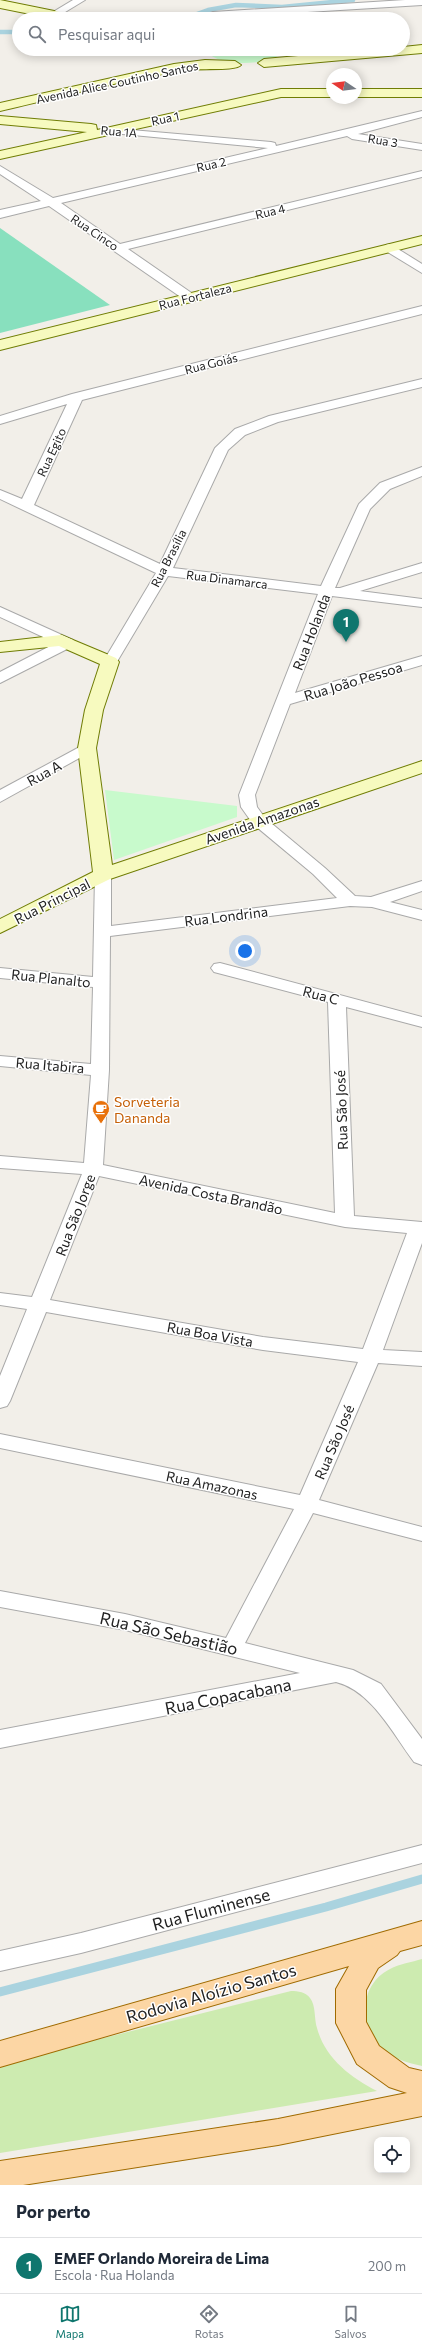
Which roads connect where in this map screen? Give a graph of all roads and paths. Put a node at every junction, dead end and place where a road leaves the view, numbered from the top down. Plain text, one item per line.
1 (80, 0) edge
2 (390, 2) edge
3 (422, 2) edge
4 (0, 4) edge
5 (39, 12) edge
6 (58, 12) edge
7 (254, 12) edge
8 (422, 43) edge
9 (410, 44) edge
10 (422, 49) edge
11 (410, 50) edge
12 (179, 56) edge
13 (202, 56) edge
14 (282, 56) edge
15 (352, 56) edge
16 (252, 66) junction
17 (326, 92) edge
18 (362, 93) edge
19 (422, 93) edge
20 (0, 100) edge
21 (0, 107) edge
22 (422, 114) edge
23 (0, 120) edge
24 (112, 130) junction
25 (343, 134) junction
26 (286, 146) junction
27 (422, 147) edge
28 (0, 155) edge
29 (0, 169) edge
30 (422, 174) edge
31 (52, 202) junction
32 (0, 214) edge
33 (422, 240) edge
34 (119, 248) junction
35 (390, 248) junction
36 (422, 269) edge
37 (188, 297) junction
38 (422, 310) edge
39 (0, 345) edge
40 (422, 383) edge
41 (77, 397) junction
42 (0, 420) edge
43 (422, 471) edge
44 (0, 494) edge
45 (26, 506) junction
46 (422, 567) edge
47 (164, 571) junction
48 (332, 593) junction
49 (422, 603) edge
50 (0, 610) edge
51 (65, 642) junction
52 (0, 647) edge
53 (422, 660) edge
54 (110, 662) junction
55 (0, 678) edge
56 (284, 701) junction
57 (87, 748) junction
58 (422, 767) edge
59 (0, 797) edge
60 (258, 821) junction
61 (103, 875) junction
62 (422, 886) edge
63 (350, 901) junction
64 (372, 902) junction
65 (422, 915) edge
66 (0, 927) edge
67 (103, 932) junction
68 (220, 968) dead end
69 (0, 973) edge
70 (102, 983) junction
71 (337, 999) junction
72 (422, 1022) edge
73 (0, 1061) edge
74 (100, 1070) junction
75 (0, 1162) edge
76 (93, 1169) junction
77 (344, 1221) junction
78 (420, 1228) edge
79 (0, 1299) edge
80 (40, 1304) junction
81 (370, 1358) junction
82 (422, 1359) edge
83 (0, 1401) edge
84 (0, 1441) edge
85 (307, 1504) junction
86 (422, 1534) edge
87 (0, 1599) edge
88 (232, 1647) junction
89 (336, 1674) junction
90 (0, 1739) edge
91 (422, 1756) edge
92 (422, 1854) edge
93 (410, 1936) edge
94 (0, 1961) edge
95 (0, 2054) edge
96 (422, 2084) edge
97 (422, 2103) edge
98 (0, 2175) edge

1 - 6 street
2 - 3 street
2 - 7 street
4 - 5 street
8 - 9 street
10 - 11 street, Avenida Alice Coutinho Santos
12 - 20 street, Avenida Alice Coutinho Santos
13 - 16 street
14 - 16 street
15 - 16 street, Avenida Alice Coutinho Santos
16 - 21 street, Avenida Alice Coutinho Santos
17 - 24 street, Rua 1
18 - 19 street
22 - 25 street, Rua 2
23 - 24 street, Rua 1A
24 - 26 street, Rua 1A
24 - 28 street, Rua 1
25 - 26 street, Rua 2
25 - 27 street, Rua 3
26 - 31 street, Rua 2
29 - 31 street, Rua Cinco
30 - 34 street, Rua 4
31 - 32 street, Rua 2
31 - 34 street, Rua Cinco
33 - 35 street, Rua Fortaleza
34 - 37 street, Rua Cinco
35 - 36 street
35 - 37 street, Rua Fortaleza
37 - 39 street, Rua Fortaleza
38 - 41 street, Rua Goiás
40 - 47 street, Rua Brasília
41 - 42 street, Rua Goiás
41 - 45 street, Rua Egito
43 - 48 street, Rua Holanda
44 - 45 street, Rua Dinamarca
45 - 47 street, Rua Dinamarca
46 - 48 street
47 - 48 street, Rua Dinamarca
47 - 54 street, Rua Brasília
48 - 49 street, Rua Dinamarca
48 - 56 street, Rua Holanda
50 - 51 street
51 - 52 street
51 - 54 street
51 - 55 street
53 - 56 street, Rua João Pessoa
54 - 57 street, Rua Brasília
56 - 60 street, Rua Holanda
57 - 59 street, Rua A
57 - 61 street, Rua Brasília
58 - 60 street, Avenida Amazonas
60 - 61 street, Avenida Amazonas
60 - 63 street
61 - 66 street, Rua Principal
61 - 67 street, Rua São Jorge
62 - 64 street, Rua Londrina
63 - 64 street, Rua Londrina
63 - 67 street, Rua Londrina
64 - 65 street
67 - 70 street, Rua São Jorge
68 - 71 street, Rua C
69 - 70 street, Rua Planalto
70 - 74 street, Rua São Jorge
71 - 72 street, Rua C
71 - 77 street, Rua São José
73 - 74 street, Rua Itabira
74 - 76 street, Rua São Jorge
75 - 76 street, Avenida Costa Brandão
76 - 77 street, Avenida Costa Brandão
76 - 80 street, Rua São Jorge
77 - 78 street, Avenida Costa Brandão
78 - 81 street, Rua São José
79 - 80 street, Rua Boa Vista
80 - 81 street, Rua Boa Vista
80 - 83 street, Rua São Jorge
81 - 82 street, Rua Boa Vista
81 - 85 street, Rua São José
84 - 85 street, Rua Amazonas
85 - 86 street, Rua Amazonas
85 - 88 street, Rua São José
87 - 88 street, Rua São Sebastião
88 - 89 street, Rua São Sebastião
89 - 90 street, Rua Copacabana
89 - 91 street, Rua Copacabana
92 - 94 street, Rua Fluminense
93 - 95 main road, Rodovia Aloízio Santos
93 - 96 main road
97 - 98 main road

